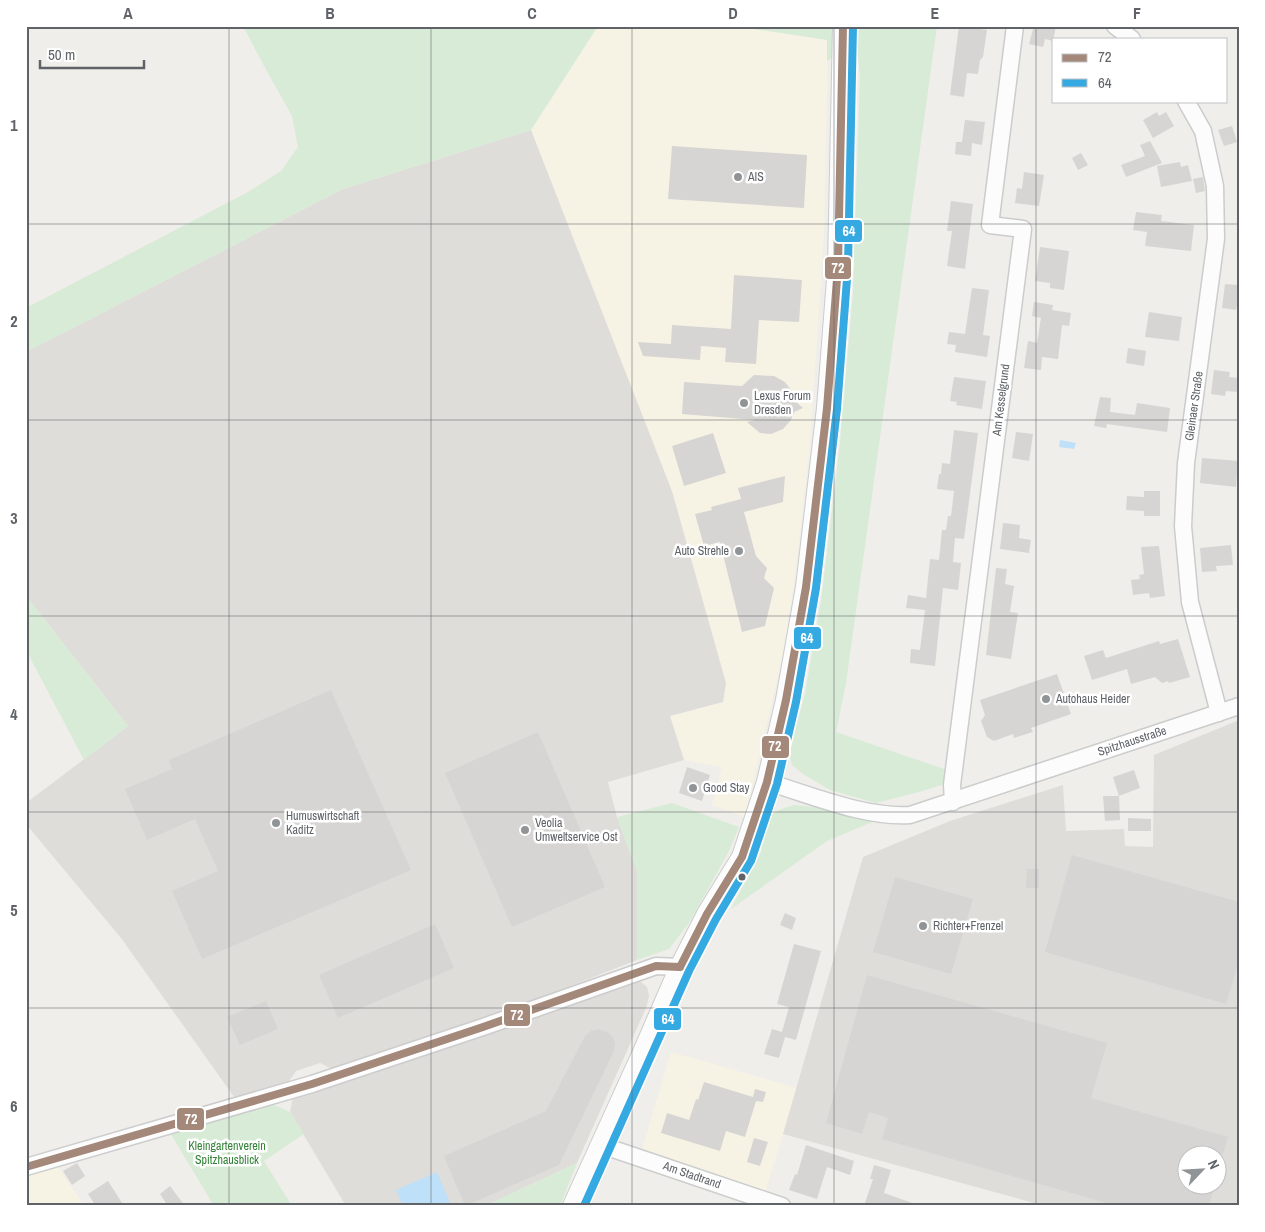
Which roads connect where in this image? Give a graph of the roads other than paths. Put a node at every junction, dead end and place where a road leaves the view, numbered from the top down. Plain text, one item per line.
1 (843, 26) edge
2 (1016, 26) edge
3 (1115, 26) edge
4 (1131, 38) edge
5 (1187, 102) edge
6 (1239, 706) edge
7 (1219, 713) junction
8 (767, 782) junction
9 (953, 802) junction
10 (680, 966) junction
11 (601, 1145) junction
12 (26, 1167) edge
13 (773, 1204) edge
14 (573, 1206) edge

1 - 8 street
2 - 9 street, Am Kesselgrund
3 - 4 street
5 - 7 street, Gleinaer Straße
6 - 7 street, Spitzhausstraße
7 - 9 street, Spitzhausstraße
8 - 9 street, Spitzhausstraße
8 - 10 street
10 - 11 street
10 - 12 street
11 - 13 street, Am Stadtrand
11 - 14 street

